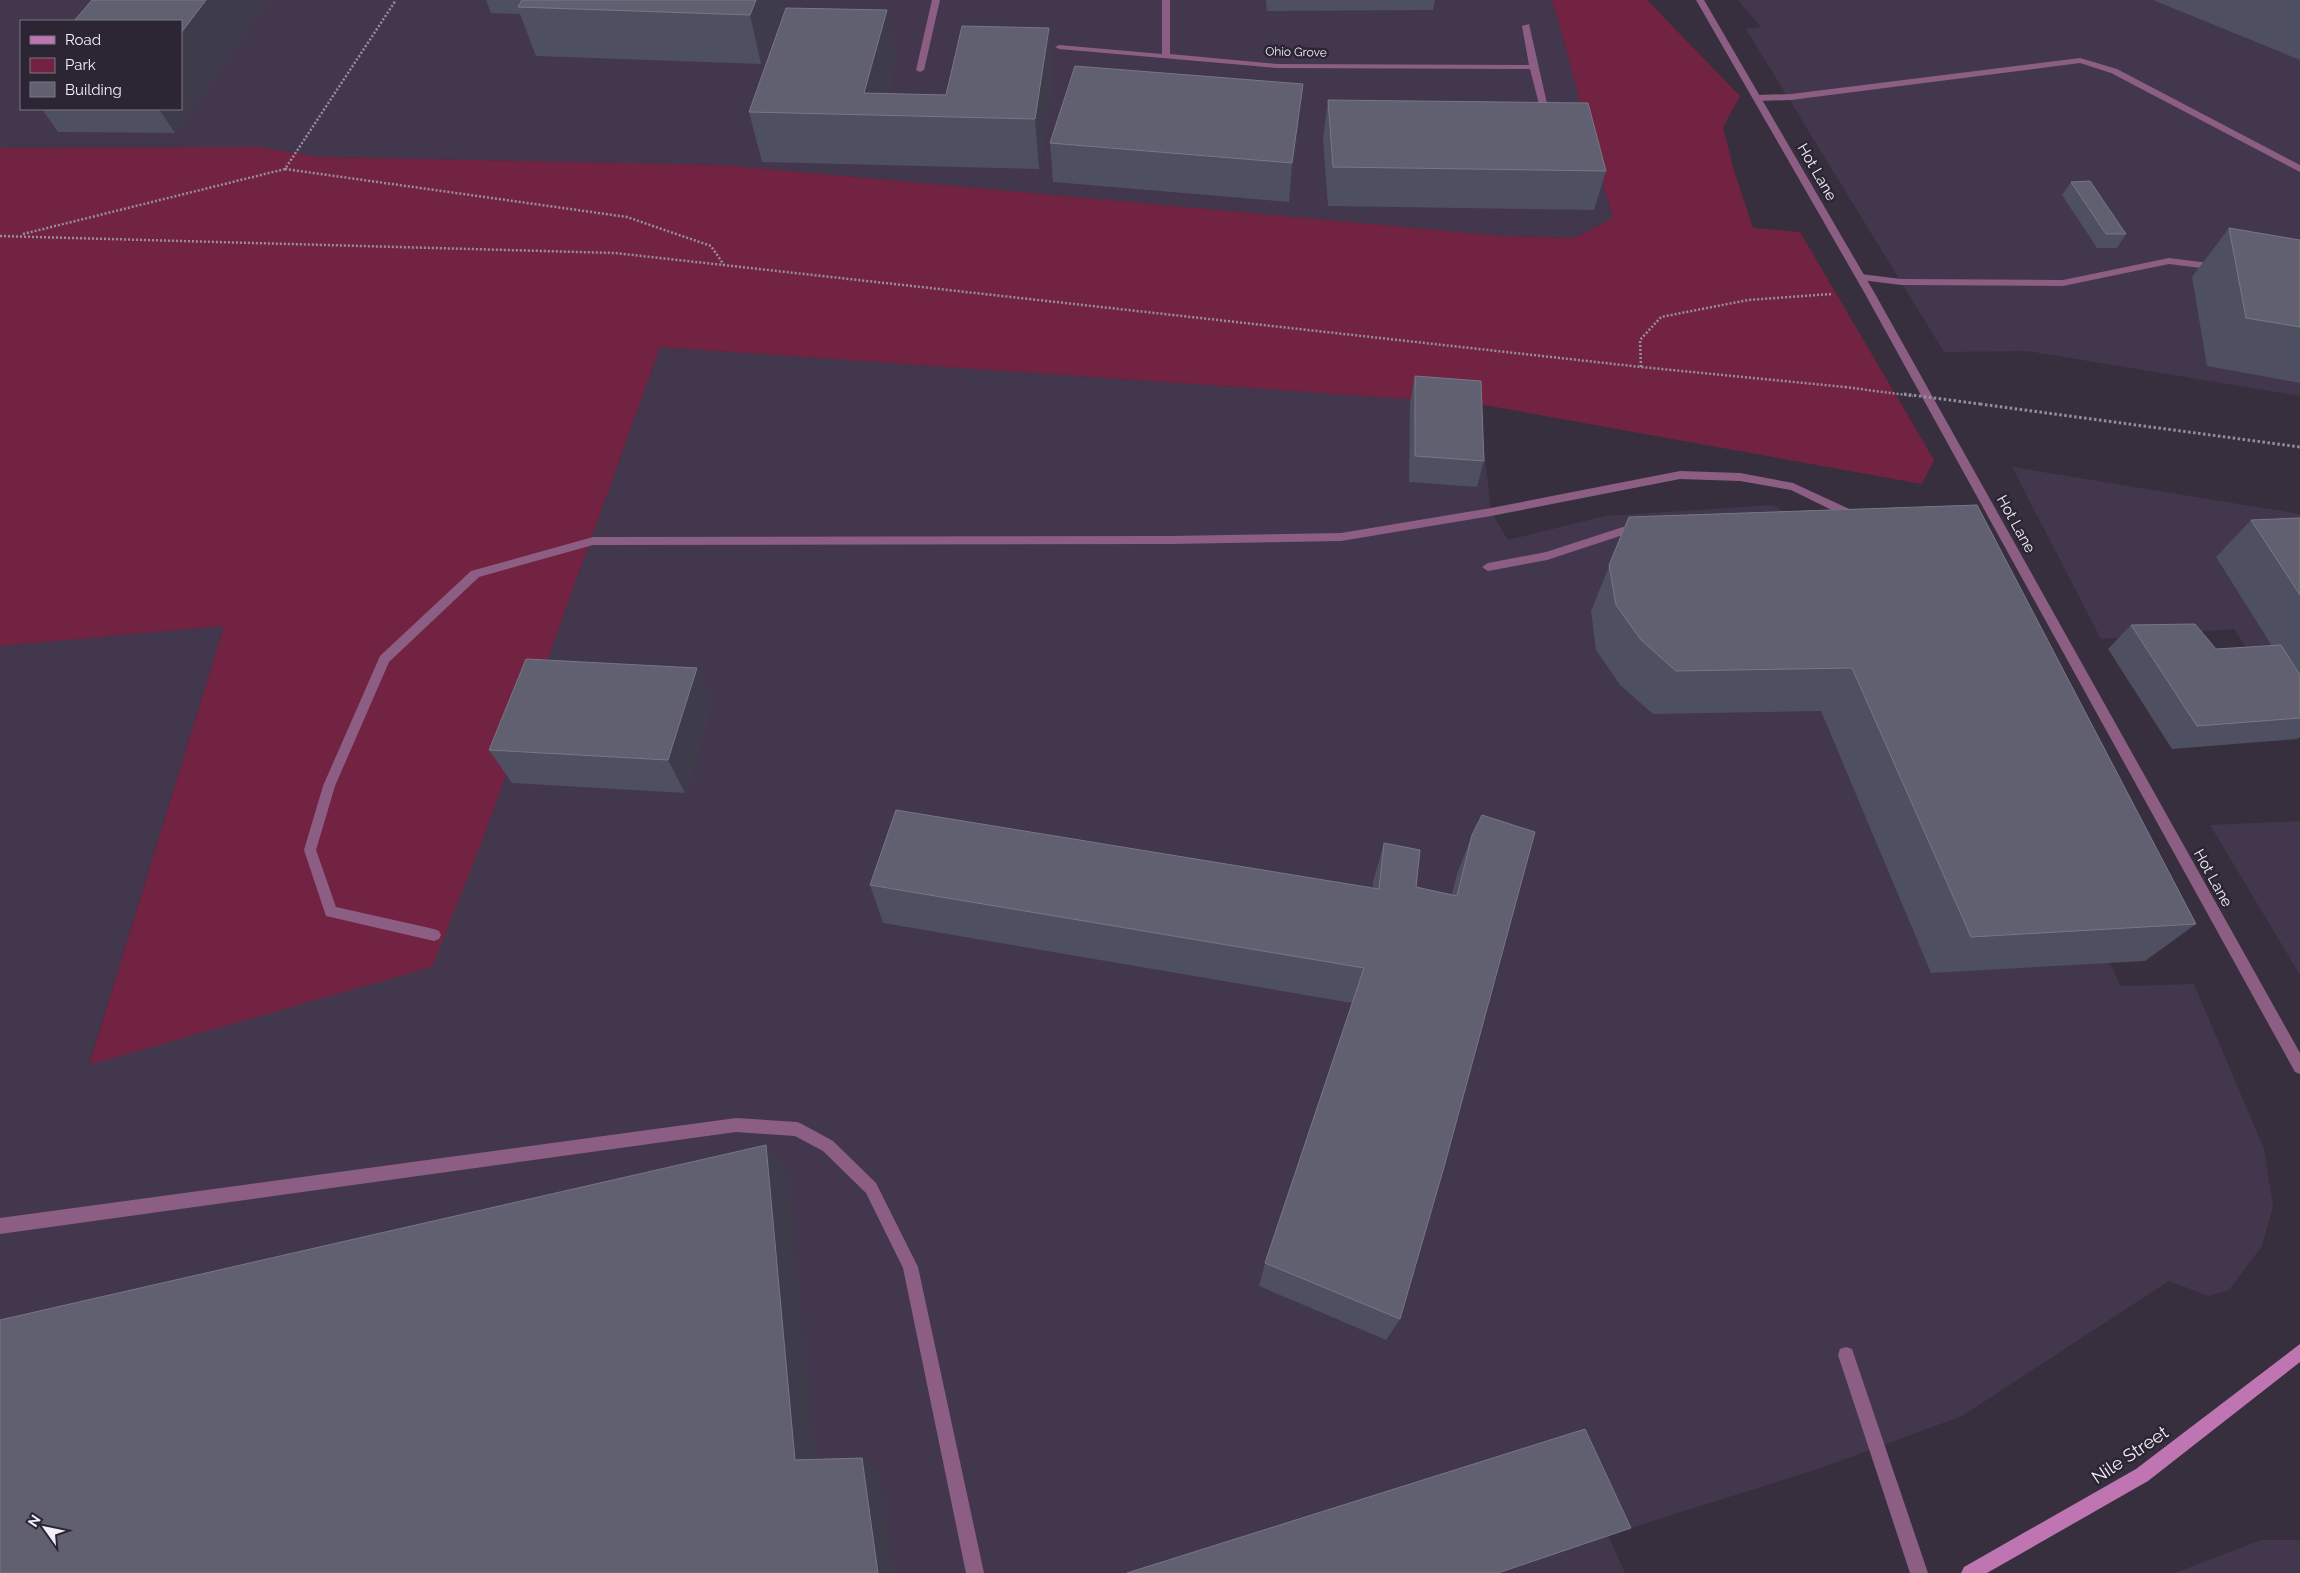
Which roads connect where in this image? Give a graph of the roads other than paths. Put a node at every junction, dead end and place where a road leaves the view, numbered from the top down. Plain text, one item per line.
1 (936, 0) edge
2 (1166, 0) edge
3 (1700, 0) edge
4 (1526, 26) dead end
5 (1059, 47) dead end
6 (1166, 56) junction
7 (1534, 67) junction
8 (920, 70) dead end
9 (1757, 98) junction
10 (1544, 108) edge
11 (2300, 169) edge
12 (2225, 268) dead end
13 (1860, 277) junction
14 (1840, 521) edge
15 (1652, 530) edge
16 (1488, 567) dead end
17 (434, 935) dead end
18 (2300, 1067) edge
19 (0, 1226) edge
20 (2300, 1352) edge
21 (1846, 1355) dead end
22 (975, 1573) edge
23 (1918, 1573) edge
24 (1970, 1573) edge

1 - 8 street
2 - 6 street
3 - 9 street, Hot Lane
4 - 7 street
5 - 6 street, Ohio Grove
6 - 7 street, Ohio Grove
7 - 10 street
9 - 11 street
9 - 13 street, Hot Lane
12 - 13 street
13 - 18 street, Hot Lane
14 - 17 street
15 - 16 street
19 - 22 street
20 - 24 main road, Nile Street
21 - 23 street

